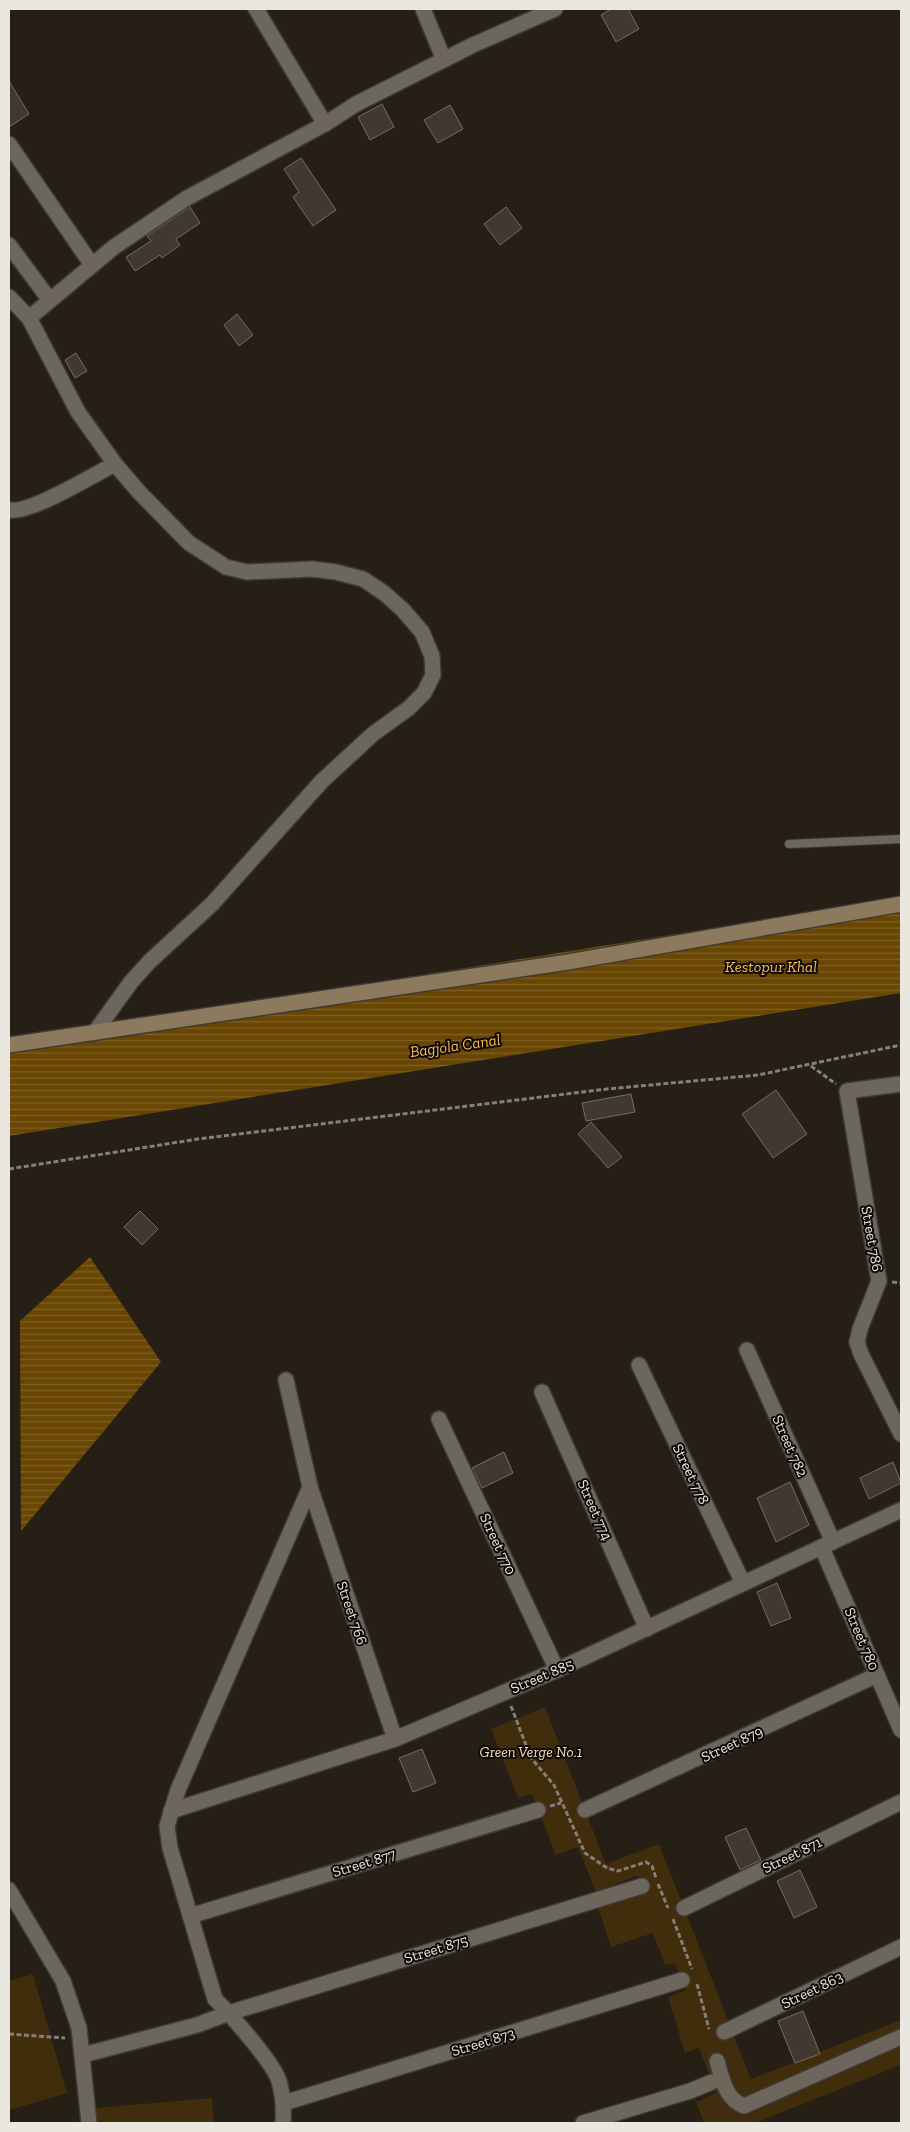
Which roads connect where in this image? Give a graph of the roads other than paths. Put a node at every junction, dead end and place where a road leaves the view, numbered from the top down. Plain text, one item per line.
1 (256, 9) edge
2 (423, 9) edge
3 (555, 9) edge
4 (444, 60) junction
5 (325, 124) junction
6 (9, 144) edge
7 (9, 245) edge
8 (92, 265) junction
9 (9, 296) edge
10 (49, 299) junction
11 (29, 318) junction
12 (115, 464) junction
13 (9, 510) edge
14 (901, 839) edge
15 (790, 844) dead end
16 (901, 904) edge
17 (95, 1032) junction
18 (9, 1045) edge
19 (901, 1084) edge
20 (747, 1350) dead end
21 (639, 1365) dead end
22 (286, 1380) dead end
23 (542, 1392) dead end
24 (439, 1419) dead end
25 (901, 1434) edge
26 (310, 1488) junction
27 (901, 1510) edge
28 (828, 1545) junction
29 (743, 1582) junction
30 (647, 1629) junction
31 (557, 1670) junction
32 (877, 1675) junction
33 (901, 1730) edge
34 (395, 1739) junction
35 (901, 1802) edge
36 (538, 1810) dead end
37 (585, 1810) dead end
38 (171, 1811) junction
39 (642, 1886) dead end
40 (9, 1890) edge
41 (684, 1908) dead end
42 (190, 1916) junction
43 (901, 1947) edge
44 (682, 1980) dead end
45 (229, 2012) junction
46 (717, 2035) road end
47 (901, 2037) edge
48 (83, 2056) junction
49 (718, 2061) dead end
50 (712, 2082) dead end
51 (284, 2103) junction
52 (89, 2123) edge
53 (283, 2123) edge
54 (583, 2123) edge

1 - 5 street
2 - 4 street
3 - 4 street
4 - 5 street
5 - 8 street
6 - 8 street
7 - 10 street
8 - 10 street
9 - 11 street
10 - 11 street
11 - 12 street
12 - 13 street
12 - 17 street
14 - 15 lane
16 - 17 street
17 - 18 street
19 - 25 street, Street 786
20 - 28 street, Street 782
21 - 29 street, Street 778
22 - 26 street, Street 766
23 - 30 street, Street 774
24 - 31 street, Street 770
26 - 34 street, Street 766
26 - 38 street
27 - 28 street, Street 885
28 - 29 street, Street 885
28 - 32 street, Street 780
29 - 30 street, Street 885
30 - 31 street, Street 885
31 - 34 street, Street 885
32 - 33 street, Street 780
32 - 37 street, Street 879
34 - 38 street, Street 885
35 - 41 street, Street 871
36 - 42 street, Street 877
38 - 42 street
39 - 45 street, Street 875
40 - 48 street
42 - 45 street
43 - 46 street, Street 863
44 - 51 street, Street 873
45 - 48 street, Street 875
45 - 51 street
47 - 49 street
48 - 52 street
50 - 54 street
51 - 53 street

